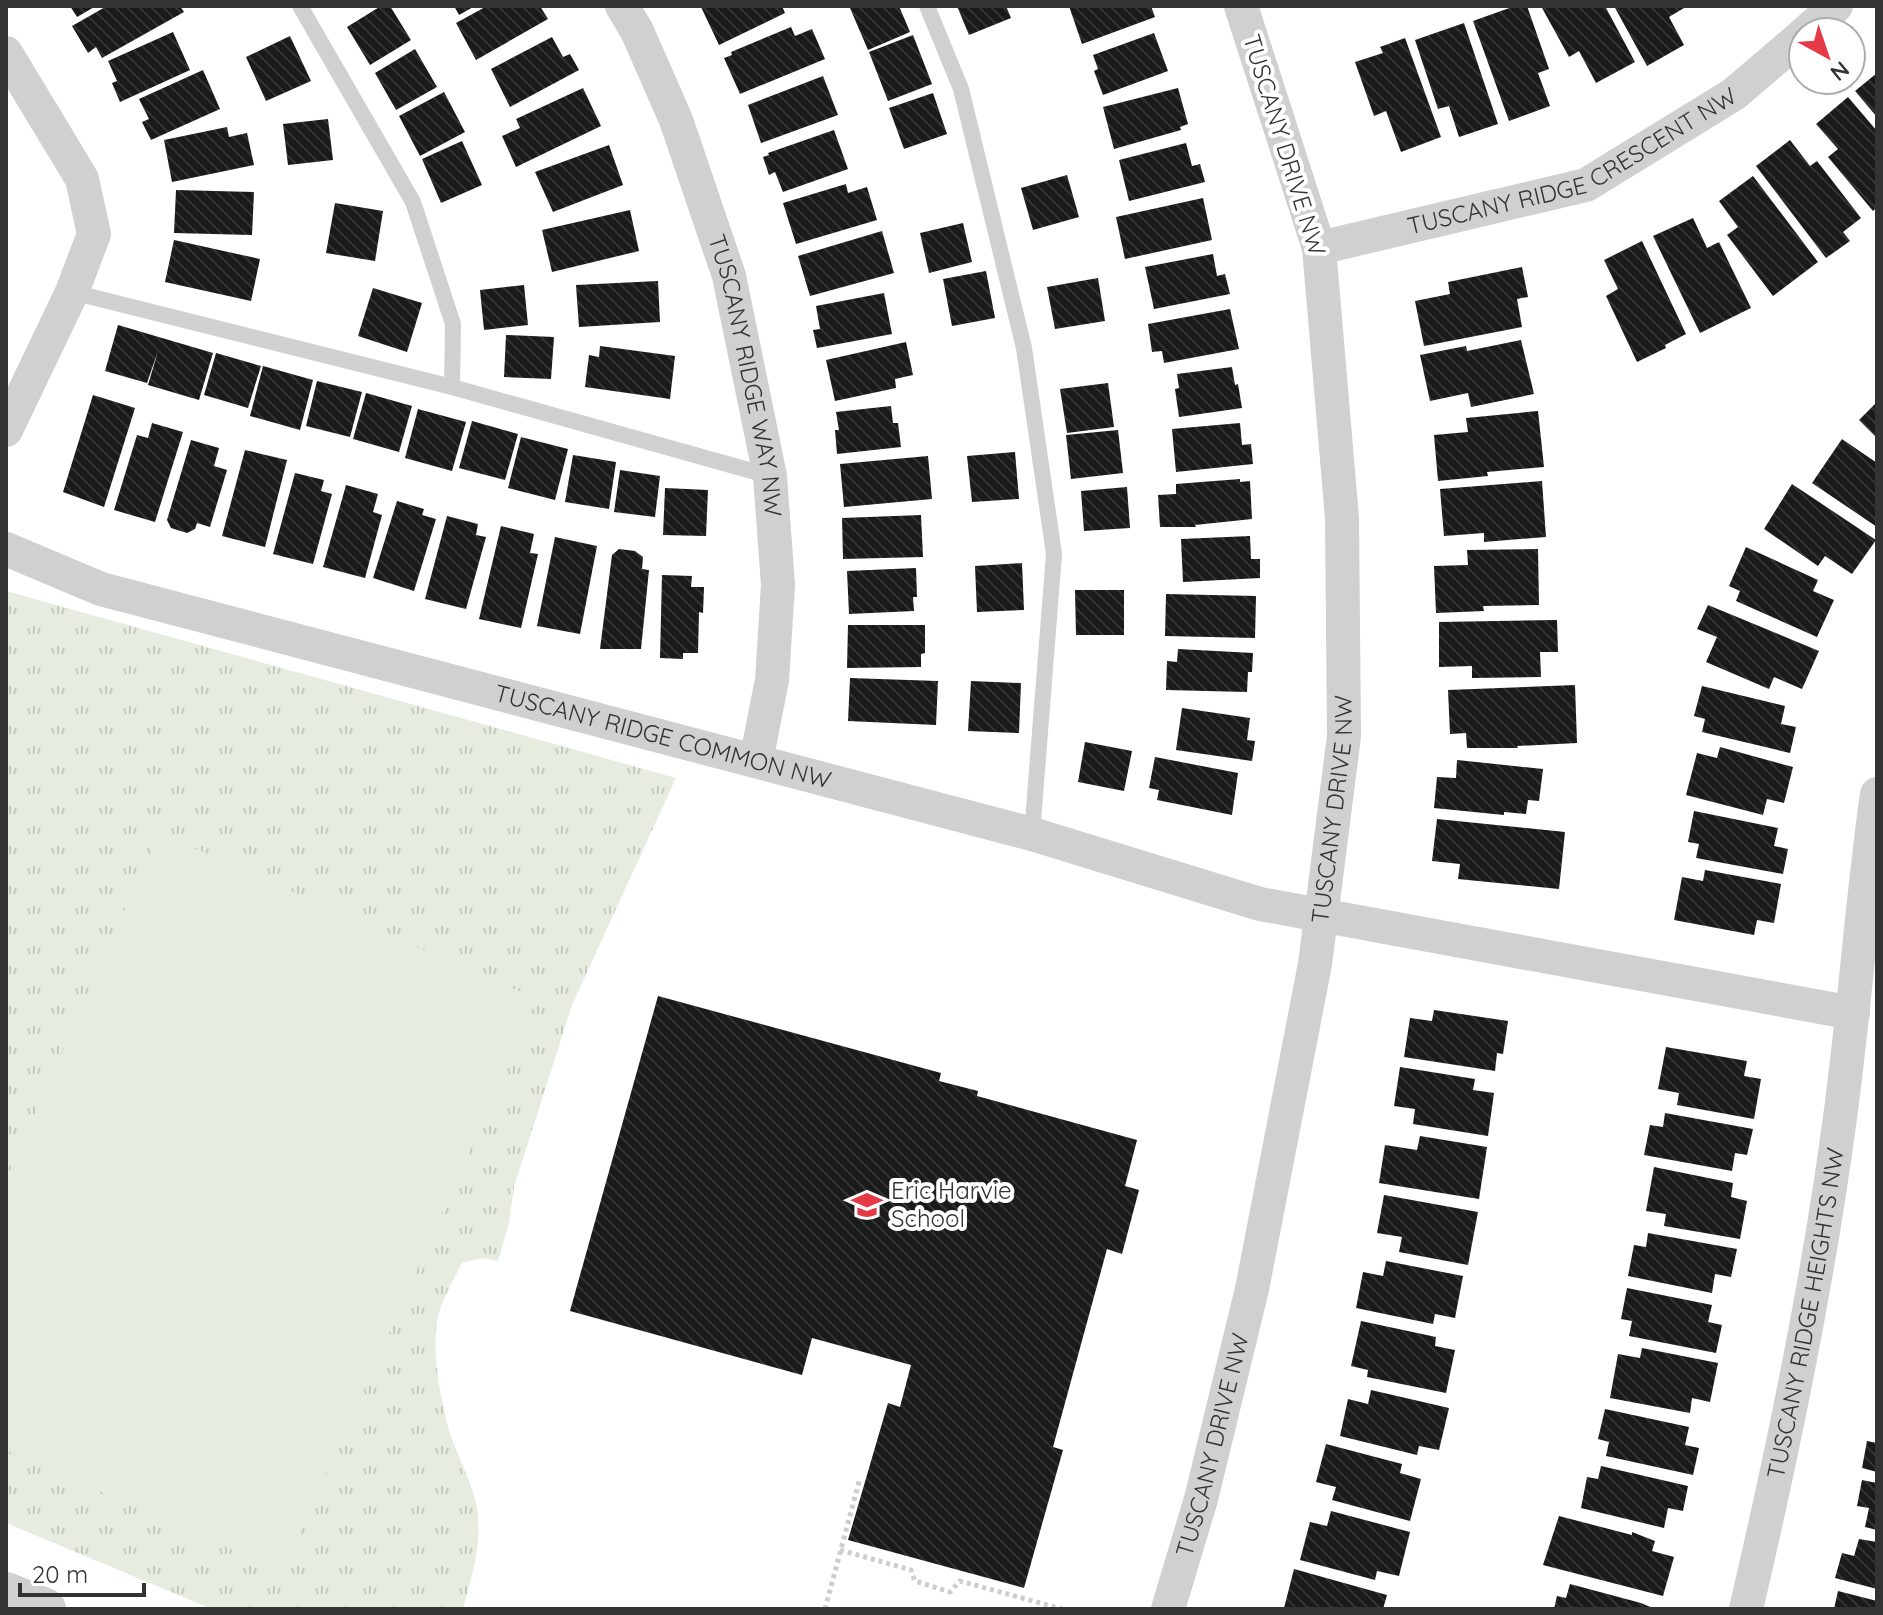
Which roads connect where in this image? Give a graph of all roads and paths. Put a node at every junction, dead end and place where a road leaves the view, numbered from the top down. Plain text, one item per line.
1 (300, 6) edge
2 (622, 6) edge
3 (927, 6) edge
4 (1241, 6) edge
5 (1787, 48) edge
6 (6, 53) edge
7 (1319, 248) junction
8 (72, 292) junction
9 (452, 387) junction
10 (6, 430) edge
11 (770, 476) junction
12 (6, 549) edge
13 (756, 761) junction
14 (1877, 794) edge
15 (1032, 834) junction
16 (1321, 917) junction
17 (1853, 1013) junction
18 (860, 1478) dead end
19 (840, 1550) junction
20 (6, 1593) edge
21 (45, 1609) edge
22 (825, 1609) edge
23 (1062, 1609) edge
24 (1168, 1609) edge
25 (1746, 1609) edge

1 - 9 lane
2 - 11 street, TUSCANY RIDGE WAY NW
3 - 15 lane
4 - 7 street, TUSCANY DRIVE NW
5 - 7 street, TUSCANY RIDGE CRESCENT NW
6 - 8 street
7 - 16 street, TUSCANY DRIVE NW
8 - 9 lane
8 - 10 street
9 - 11 lane
11 - 13 street, TUSCANY RIDGE WAY NW
12 - 13 street, TUSCANY RIDGE COMMON NW
13 - 15 street, TUSCANY RIDGE COMMON NW
14 - 17 street, TUSCANY RIDGE HEIGHTS NW
15 - 16 street, TUSCANY RIDGE COMMON NW
16 - 17 street
16 - 24 street, TUSCANY DRIVE NW
17 - 25 street, TUSCANY RIDGE HEIGHTS NW
18 - 19 path
19 - 22 path
19 - 23 path
20 - 21 street

